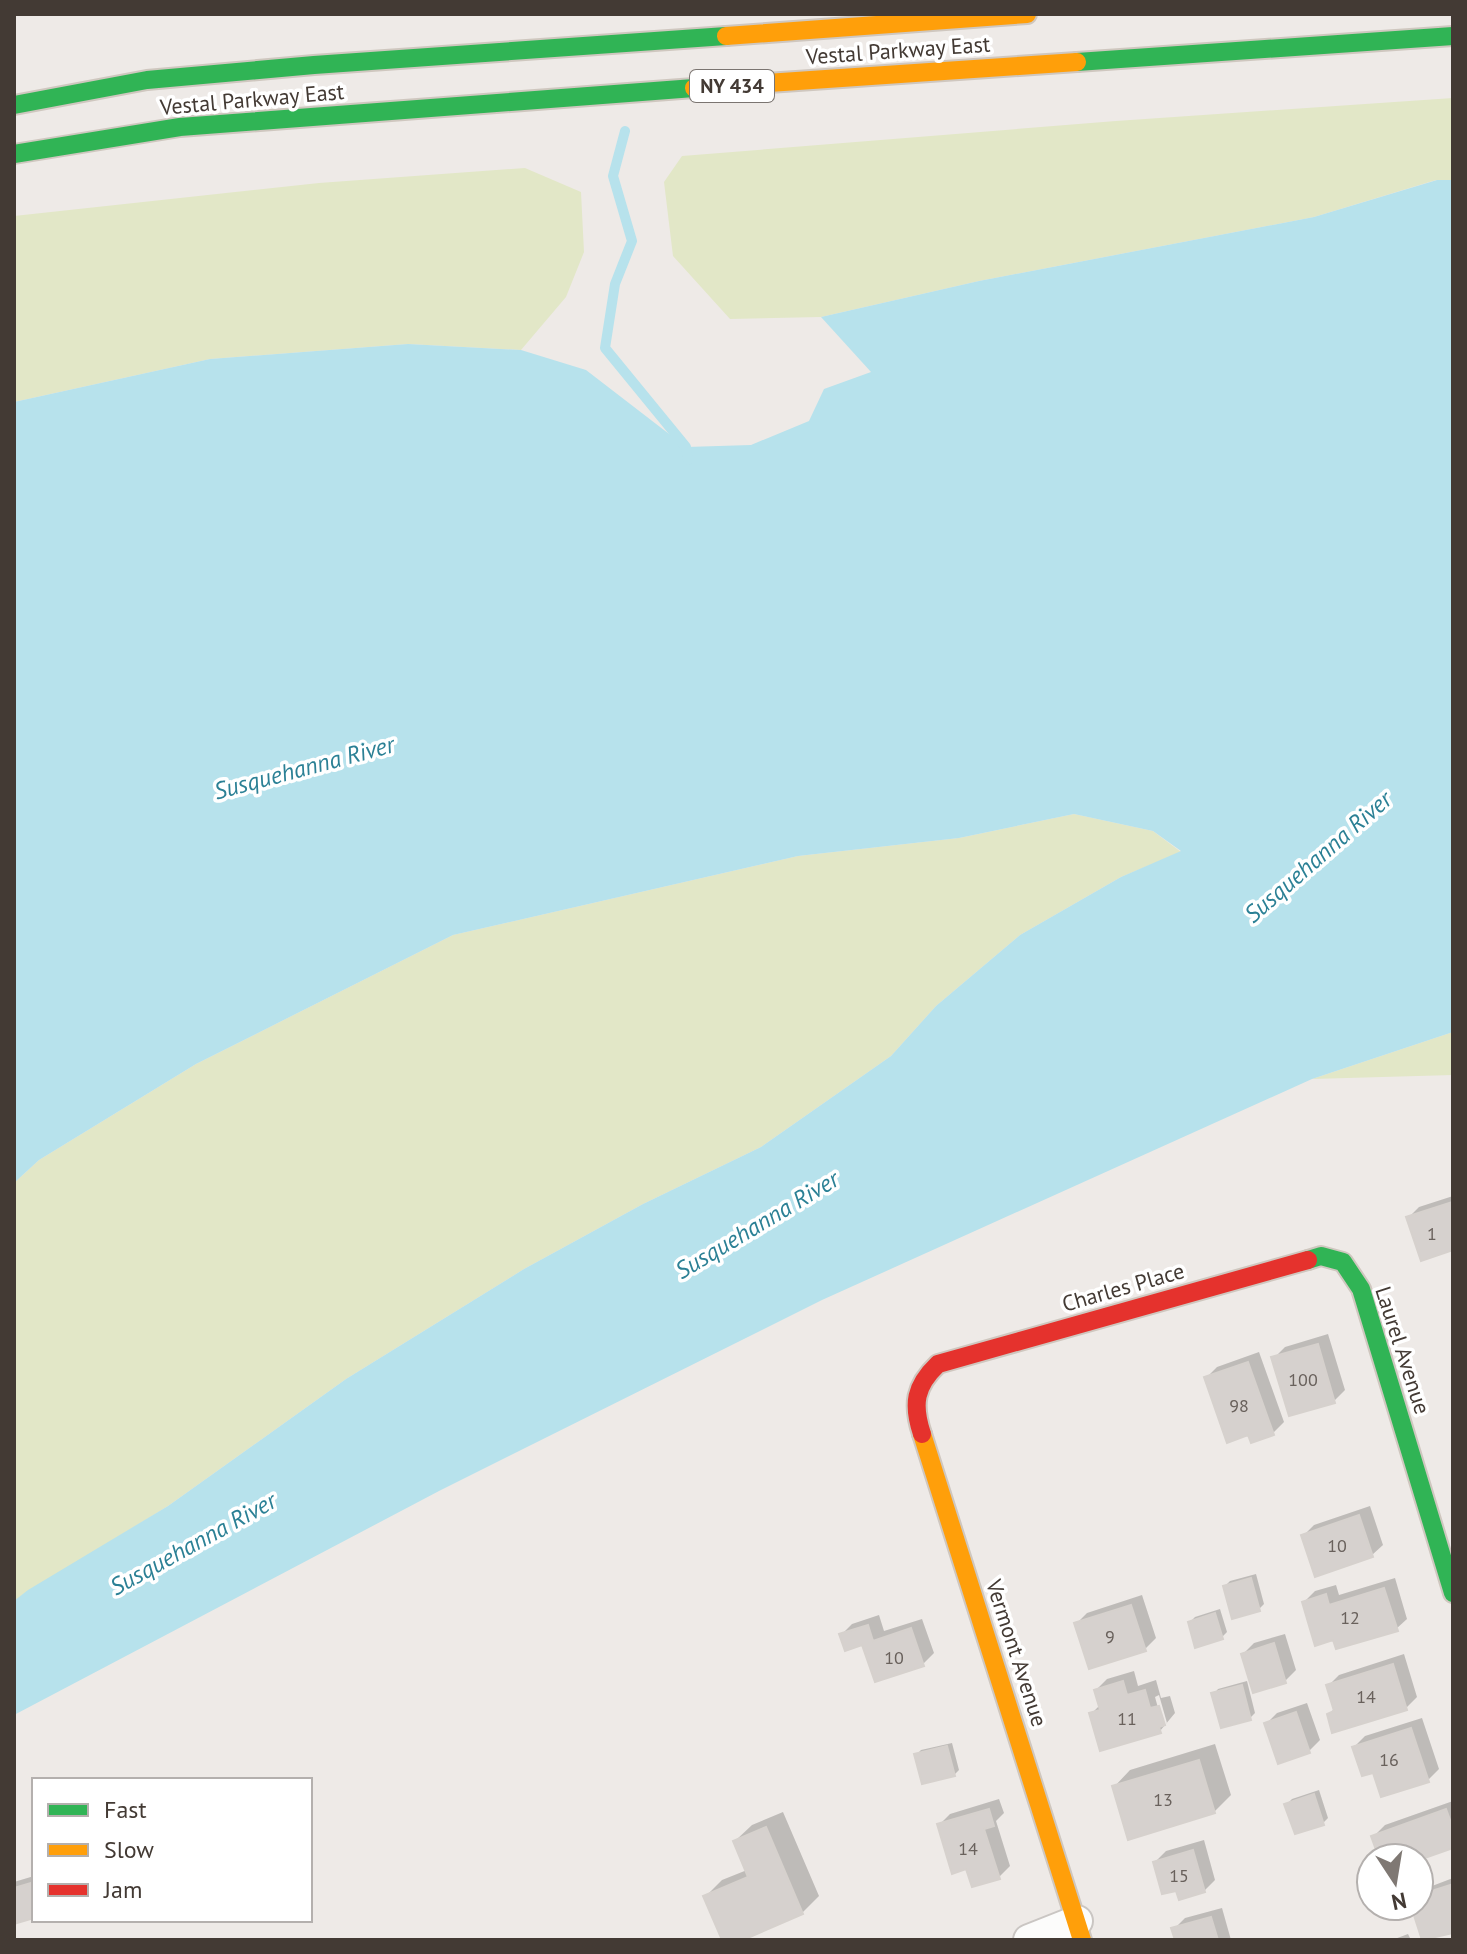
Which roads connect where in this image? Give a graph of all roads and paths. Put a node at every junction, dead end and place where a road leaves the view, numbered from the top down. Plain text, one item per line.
1 (1027, 14) edge
2 (1453, 36) edge
3 (14, 105) edge
4 (14, 154) edge
5 (1343, 1262) joint
6 (921, 1379) joint
7 (1453, 1593) edge
8 (1080, 1930) edge
9 (1029, 1940) edge

1 - 3 main road, Vestal Parkway East / NY 434
2 - 4 main road, Vestal Parkway East / NY 434
5 - 6 main road, Charles Place
5 - 7 main road, Laurel Avenue
6 - 8 main road, Vermont Avenue
8 - 9 street

